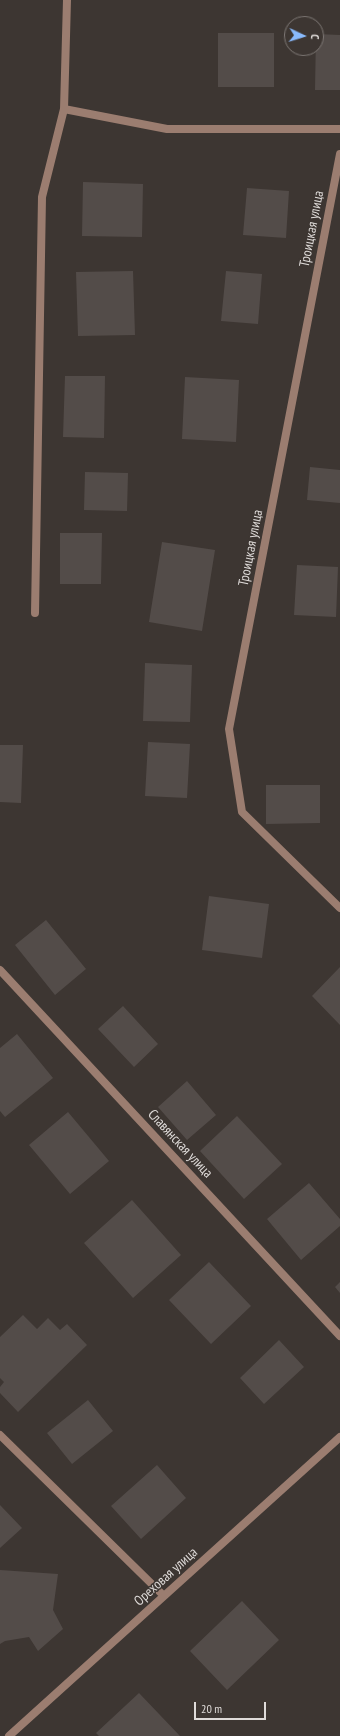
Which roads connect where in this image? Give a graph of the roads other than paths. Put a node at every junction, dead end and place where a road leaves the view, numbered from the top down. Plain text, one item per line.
1 (67, 0) edge
2 (64, 109) junction
3 (340, 129) edge
4 (340, 154) edge
5 (35, 613) dead end
6 (340, 908) edge
7 (0, 970) edge
8 (340, 1336) edge
9 (0, 1435) edge
10 (340, 1437) edge
11 (164, 1596) junction
12 (9, 1736) edge

1 - 2 street
2 - 3 street
2 - 5 street
4 - 6 street, Троицкая улица
7 - 8 street, Славянская улица
9 - 11 street
10 - 11 street, Ореховая улица
11 - 12 street, Ореховая улица

